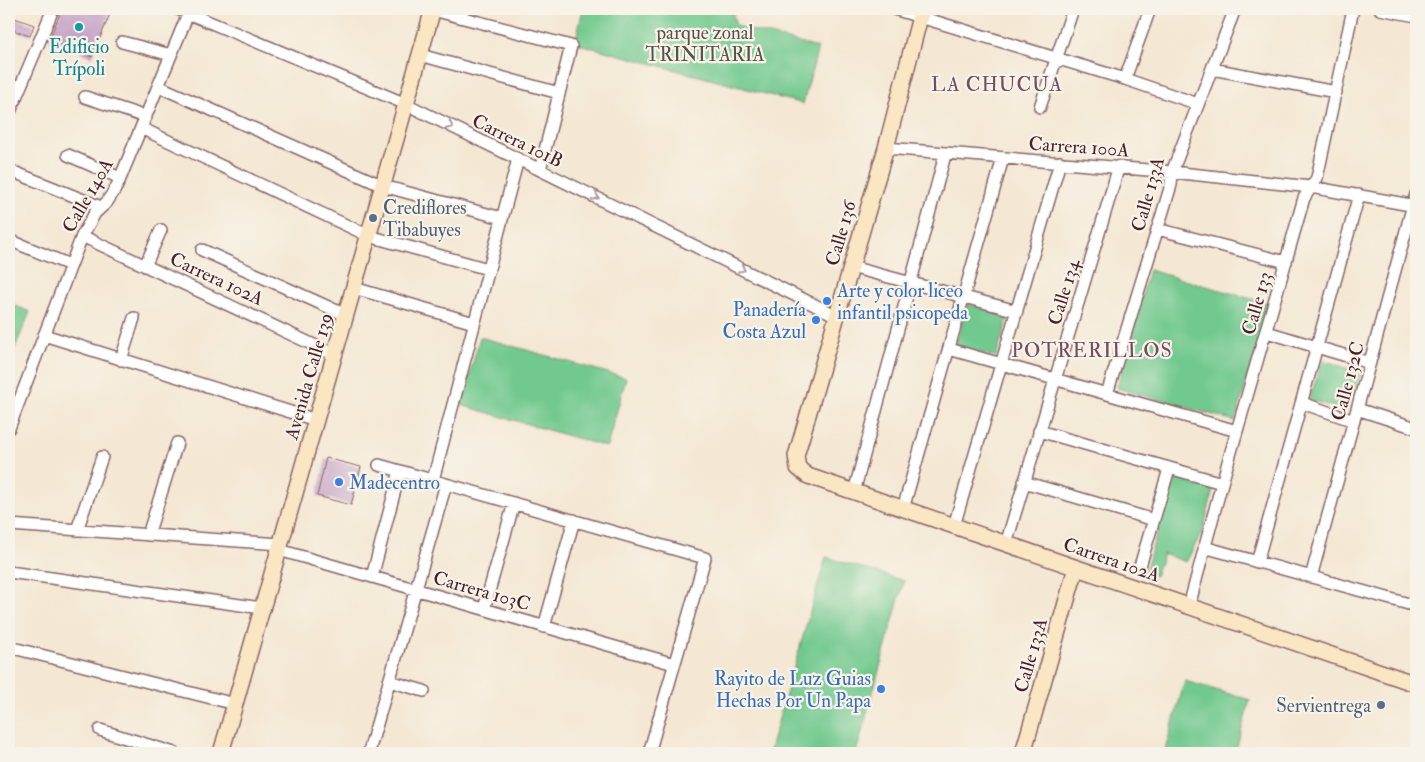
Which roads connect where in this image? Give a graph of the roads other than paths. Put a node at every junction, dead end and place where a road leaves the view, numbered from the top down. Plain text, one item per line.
1 (54, 9) edge
2 (433, 9) edge
3 (894, 9) edge
4 (1073, 9) edge
5 (1150, 9) edge
6 (1235, 9) edge
7 (1352, 9) edge
8 (1380, 9) edge
9 (186, 10) edge
10 (922, 12) edge
11 (1416, 16) edge
12 (122, 42) dead end
13 (171, 55) junction
14 (420, 55) junction
15 (1056, 58) junction
16 (1212, 69) junction
17 (1125, 79) junction
18 (158, 86) junction
19 (1336, 92) junction
20 (559, 93) junction
21 (86, 97) dead end
22 (406, 104) junction
23 (1198, 104) junction
24 (1040, 107) dead end
25 (9, 114) edge
26 (146, 117) junction
27 (141, 128) junction
28 (886, 148) junction
29 (945, 154) junction
30 (68, 155) dead end
31 (1004, 158) junction
32 (518, 159) junction
33 (1060, 162) junction
34 (1119, 166) junction
35 (9, 170) edge
36 (540, 170) junction
37 (1172, 172) junction
38 (120, 178) junction
39 (383, 186) junction
40 (1311, 187) junction
41 (1360, 195) junction
42 (1416, 202) edge
43 (101, 207) junction
44 (502, 218) junction
45 (161, 230) dead end
46 (1157, 230) junction
47 (82, 236) junction
48 (369, 236) junction
49 (9, 240) edge
50 (202, 250) dead end
51 (1286, 262) junction
52 (70, 265) junction
53 (145, 266) junction
54 (851, 267) junction
55 (488, 269) junction
56 (909, 282) junction
57 (354, 288) junction
58 (964, 297) junction
59 (1017, 311) junction
60 (346, 315) junction
61 (837, 316) junction
62 (134, 318) dead end
63 (474, 323) junction
64 (1266, 332) junction
65 (44, 335) junction
66 (1317, 347) junction
67 (949, 350) junction
68 (335, 355) junction
69 (121, 360) junction
70 (1370, 363) junction
71 (1001, 364) junction
72 (1055, 379) junction
73 (1107, 394) junction
74 (1302, 403) junction
75 (1357, 410) junction
76 (316, 420) junction
77 (1354, 421) junction
78 (9, 428) edge
79 (1416, 428) edge
80 (1237, 431) junction
81 (1039, 432) junction
82 (177, 443) dead end
83 (102, 457) dead end
84 (379, 465) dead end
85 (798, 468) joint
86 (1169, 469) junction
87 (400, 471) junction
88 (433, 480) junction
89 (1024, 482) junction
90 (1222, 483) junction
91 (446, 484) junction
92 (854, 492) junction
93 (514, 503) junction
94 (903, 509) junction
95 (574, 520) junction
96 (1154, 520) junction
97 (9, 525) edge
98 (954, 526) junction
99 (77, 530) junction
100 (148, 535) junction
101 (1006, 544) junction
102 (280, 547) junction
103 (1204, 547) junction
104 (1258, 562) junction
105 (1140, 566) dead end
106 (1076, 568) junction
107 (9, 572) edge
108 (372, 577) junction
109 (1311, 577) junction
110 (415, 590) junction
111 (1189, 606) junction
112 (1416, 606) edge
113 (262, 608) junction
114 (484, 609) junction
115 (544, 627) junction
116 (9, 646) edge
117 (674, 664) junction
118 (389, 681) junction
119 (1416, 684) edge
120 (424, 691) dead end
121 (235, 704) junction
122 (100, 730) dead end
123 (370, 748) dead end
124 (174, 753) edge
125 (221, 753) edge
126 (649, 753) edge
127 (1023, 753) edge

1 - 25 street
2 - 14 street, Avenida Calle 139
2 - 20 street
3 - 10 street
4 - 15 street
5 - 17 street
6 - 16 street, Calle 133A
7 - 19 street, Calle 133
8 - 11 street
9 - 13 street, Calle 140A
9 - 22 street, Carrera 101B
10 - 15 street
10 - 28 street, Calle 136
12 - 13 street
13 - 18 street, Calle 140A
14 - 20 street
14 - 22 street, Avenida Calle 139
15 - 17 street
15 - 24 street
16 - 19 street
16 - 23 street, Calle 133A
17 - 23 street
18 - 26 street, Calle 140A
18 - 39 street
19 - 40 street, Calle 133
20 - 36 street
21 - 26 street
22 -> 32 street, Carrera 101B
22 - 39 street, Avenida Calle 139
23 - 37 street, Calle 133A
26 - 27 street, Calle 140A
27 - 38 street, Calle 140A
27 - 48 street
28 - 29 street, Carrera 100A
28 - 54 street, Calle 136
29 - 31 street, Carrera 100A
29 - 56 street
30 - 38 street
31 - 33 street, Carrera 100A
31 - 58 street
32 - 36 street, Carrera 101B
32 - 44 street
33 - 34 street, Carrera 100A
33 - 59 street
34 - 37 street, Carrera 100A
34 - 72 street, Calle 134
35 - 43 street
36 -> 61 street, Carrera 101B
37 - 40 street, Carrera 100A
37 - 46 street, Calle 133A
38 - 43 street, Calle 140A
39 - 44 street
39 - 48 street, Avenida Calle 139
40 - 41 street, Carrera 100A
40 - 51 street, Calle 133
41 - 42 street, Carrera 100A
41 - 66 street
42 - 70 street, Calle 132C
43 - 47 street, Calle 140A
44 - 55 street
45 - 53 street
46 - 51 street
46 - 73 street, Calle 133A
47 - 52 street, Calle 140A
47 - 53 street, Carrera 102A
48 - 55 street
48 - 57 street, Avenida Calle 139
49 - 52 street
50 - 60 street
51 - 64 street, Calle 133
52 - 65 street, Calle 140A
53 - 68 street, Carrera 102A
54 - 56 street
54 - 61 street, Calle 136
55 - 63 street
56 - 58 street
56 - 92 street
57 - 60 street, Avenida Calle 139
57 - 63 street
58 - 59 street
58 - 67 street
59 - 71 street
60 - 68 street, Avenida Calle 139
61 - 85 street, Calle 136
62 - 69 street
63 - 88 street
64 - 66 street
64 - 80 street, Calle 133
65 - 69 street
65 - 78 street, Calle 140A
66 - 70 street
66 - 74 street
67 - 71 street
67 - 94 street
68 - 76 street, Avenida Calle 139
69 - 76 street
70 - 75 street, Calle 132C
71 - 72 street
71 - 98 street
72 - 73 street
72 - 81 street, Calle 134
73 - 80 street
74 - 77 street
74 - 104 street
75 - 77 street, Calle 132C
75 - 79 street
76 - 102 street, Avenida Calle 139
77 - 109 street, Calle 132C
80 - 90 street, Calle 133
81 - 86 street
81 - 89 street, Calle 134
82 - 100 street
83 - 99 street
84 - 87 street
85 - 92 street, Carrera 102A
86 - 90 street
86 - 96 street
87 - 88 street
87 - 108 street
88 - 91 street
89 - 96 street
89 - 101 street, Calle 134
90 - 103 street, Calle 133
91 - 93 street
91 - 110 street
92 - 94 street, Carrera 102A
93 - 95 street
93 - 114 street
94 - 98 street, Carrera 102A
95 - 115 street
95 - 117 street
96 - 105 street
97 - 99 street, Carrera 103C
98 - 101 street, Carrera 102A
99 - 100 street, Carrera 103C
100 - 102 street, Carrera 103C
101 - 106 street, Carrera 102A
102 - 108 street, Carrera 103C
102 - 113 street, Avenida Calle 139
103 - 104 street
103 - 111 street, Calle 133
104 - 109 street
106 - 111 street, Carrera 102A
106 - 127 street, Calle 133A
107 - 113 street
108 - 110 street, Carrera 103C
109 - 112 street
110 - 114 street, Carrera 103C
110 - 118 street
111 - 119 street, Carrera 102A
113 - 121 street, Avenida Calle 139
114 - 115 street, Carrera 103C
115 - 117 street, Carrera 103C
116 - 121 street
117 - 126 street
118 - 120 street
118 - 123 street
121 - 125 street, Avenida Calle 139
122 - 124 street

